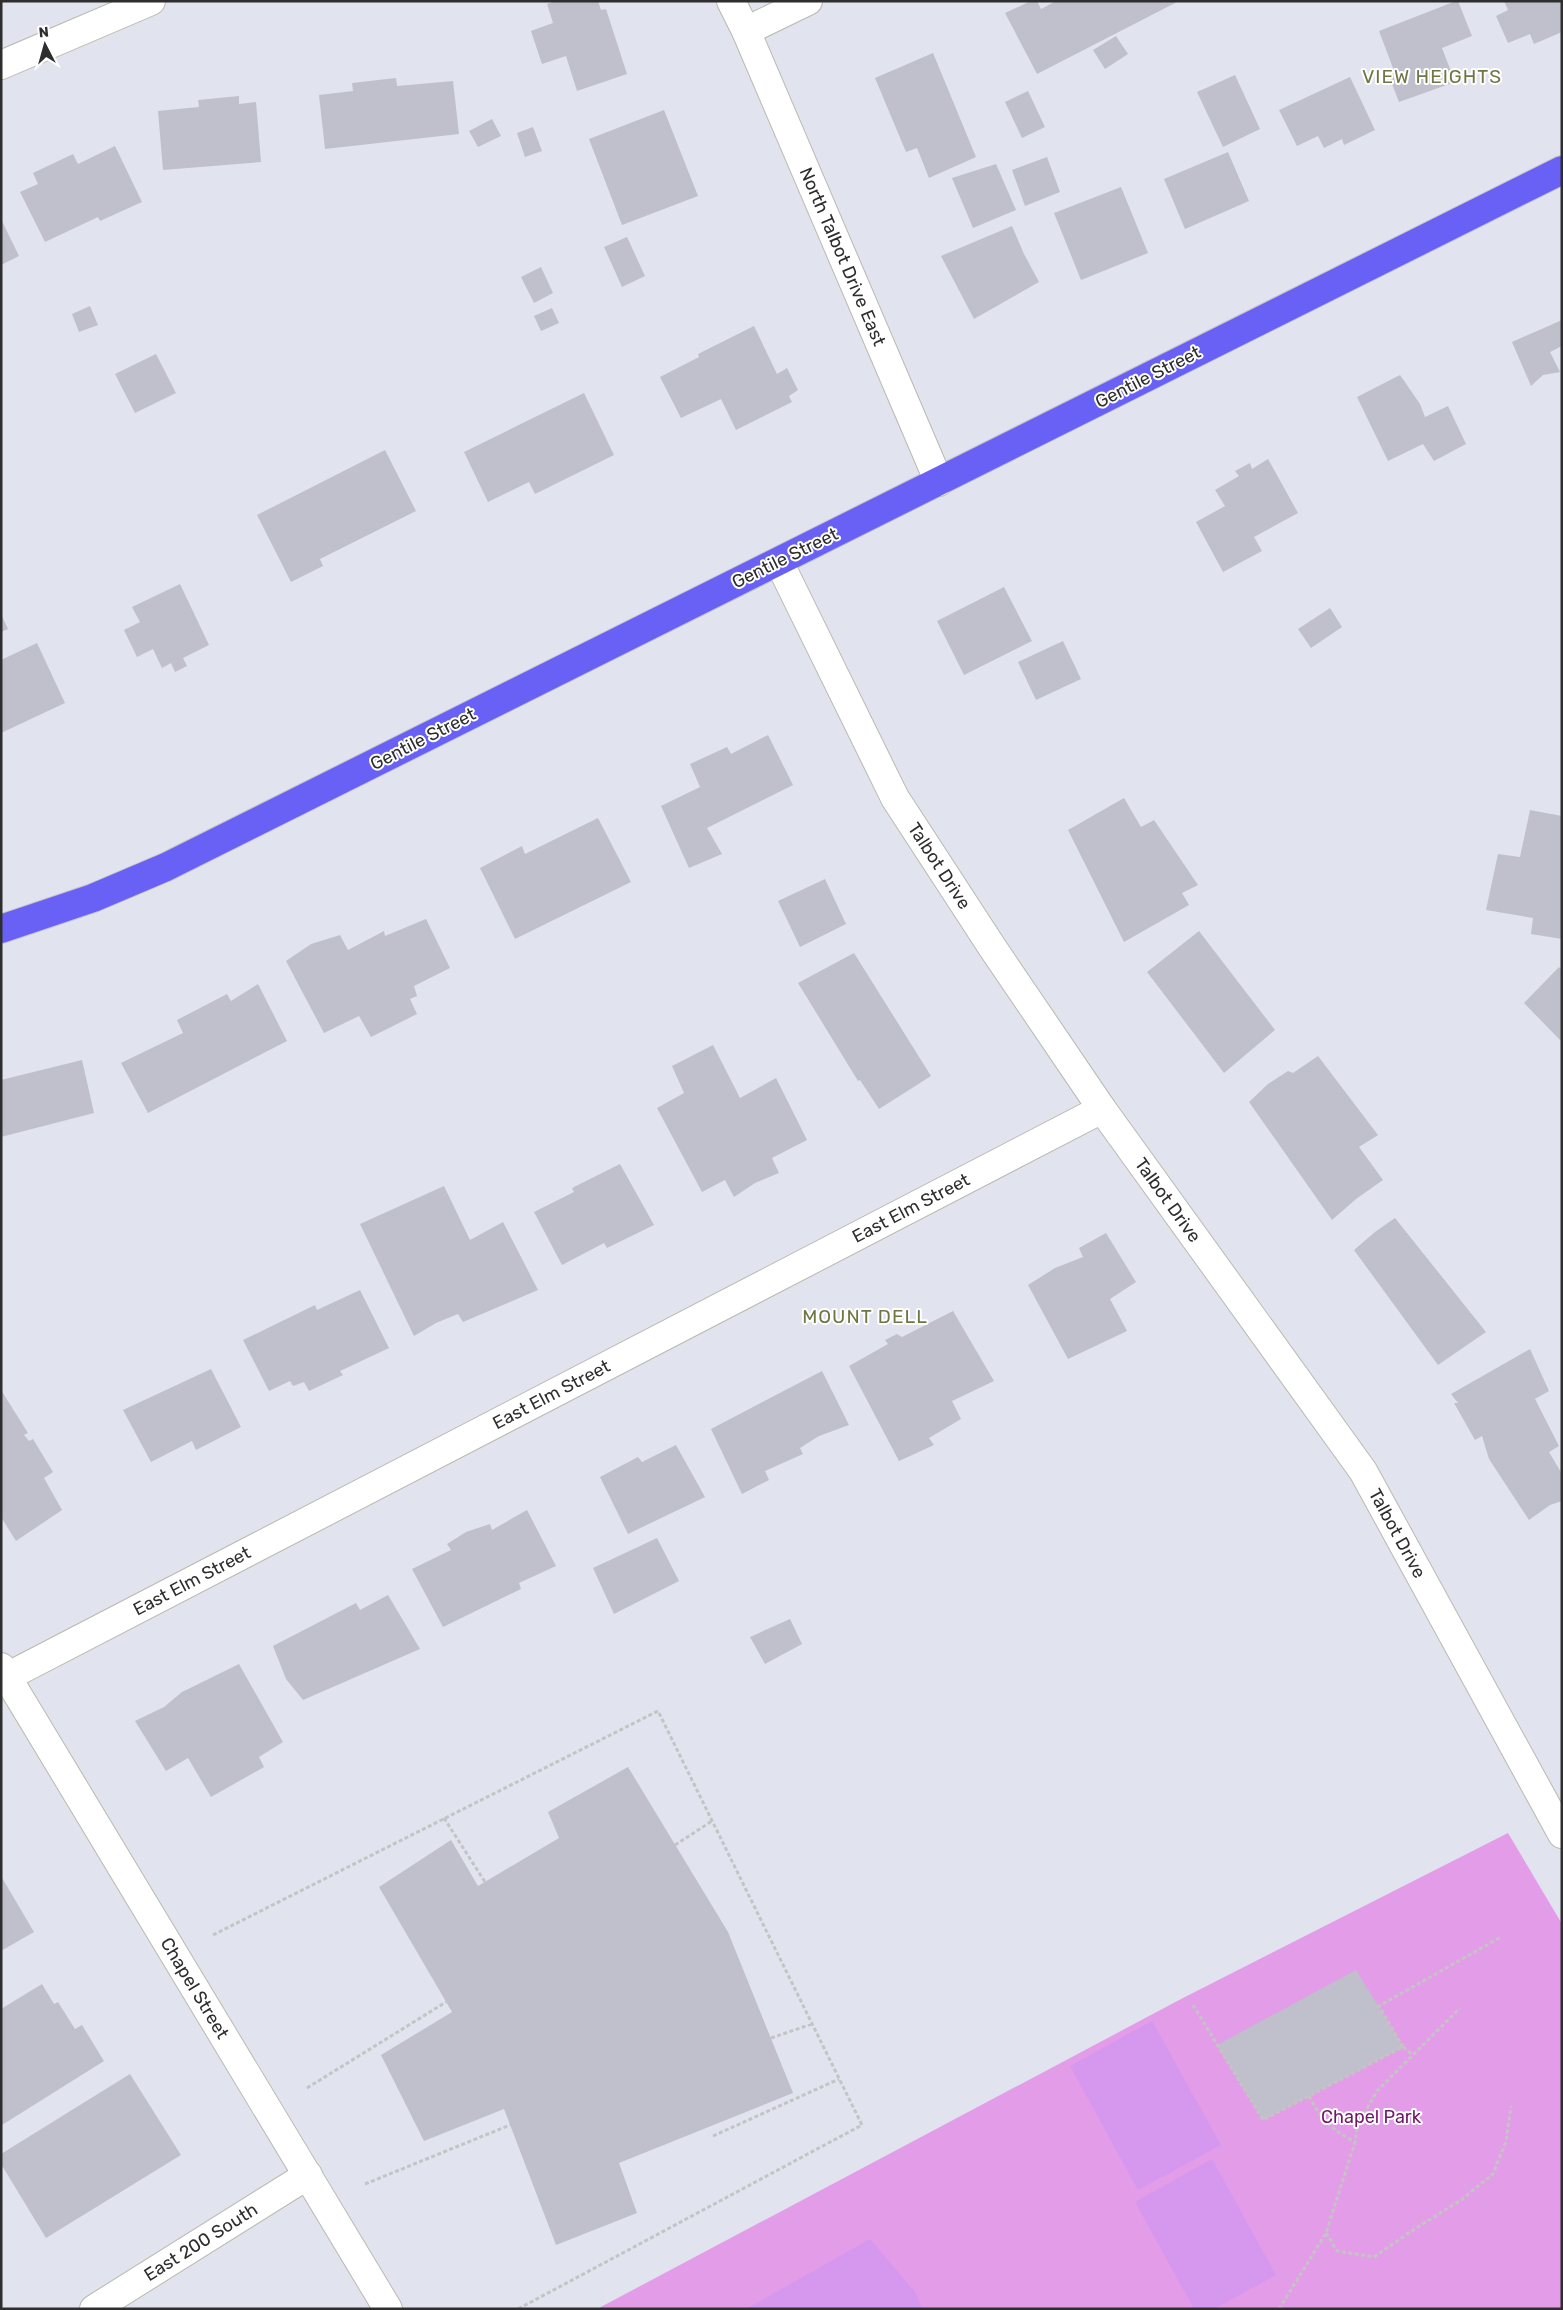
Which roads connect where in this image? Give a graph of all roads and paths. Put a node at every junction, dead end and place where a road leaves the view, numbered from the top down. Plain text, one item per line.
1 (151, 1) edge
2 (731, 1) edge
3 (808, 1) edge
4 (746, 31) junction
5 (1, 65) edge
6 (1562, 170) edge
7 (939, 482) junction
8 (779, 562) junction
9 (1, 929) edge
10 (1102, 1109) junction
11 (3, 1675) edge
12 (1553, 1796) edge
13 (444, 1818) junction
14 (712, 1822) junction
15 (1562, 1834) edge
16 (675, 1845) dead end
17 (485, 1882) dead end
18 (213, 1935) dead end
19 (1501, 1937) dead end
20 (446, 2002) dead end
21 (1193, 2005) dead end
22 (1460, 2008) dead end
23 (812, 2024) junction
24 (771, 2038) dead end
25 (1403, 2047) junction
26 (1413, 2055) junction
27 (839, 2079) junction
28 (306, 2088) dead end
29 (1309, 2096) junction
30 (1511, 2106) dead end
31 (510, 2125) dead end
32 (713, 2136) dead end
33 (1355, 2142) junction
34 (308, 2175) junction
35 (365, 2184) dead end
36 (1326, 2233) junction
37 (94, 2309) edge
38 (388, 2309) edge
39 (518, 2309) edge
40 (1278, 2309) edge

1 - 5 street
2 - 4 street, North Talbot Drive East
3 - 4 street
4 - 7 street, North Talbot Drive East
6 - 7 main road, Gentile Street
7 - 8 main road, Gentile Street
8 - 9 main road, Gentile Street
8 - 10 street, Talbot Drive
10 - 11 street, East Elm Street
10 - 12 street, Talbot Drive
11 - 34 street, Chapel Street
12 - 15 street, Talbot Drive
13 - 14 path
13 - 17 path
13 - 18 path
14 - 16 path
14 - 23 path
19 - 25 path
20 - 28 path
21 - 29 path
22 - 26 path
23 - 24 path
23 - 27 path
25 - 26 path
25 - 29 path
26 - 33 path
27 - 32 path
27 - 39 path
29 - 33 path
30 - 36 path
31 - 35 path
33 - 36 path
34 - 37 street, East 200 South
34 - 38 street, Chapel Street
36 - 40 path

